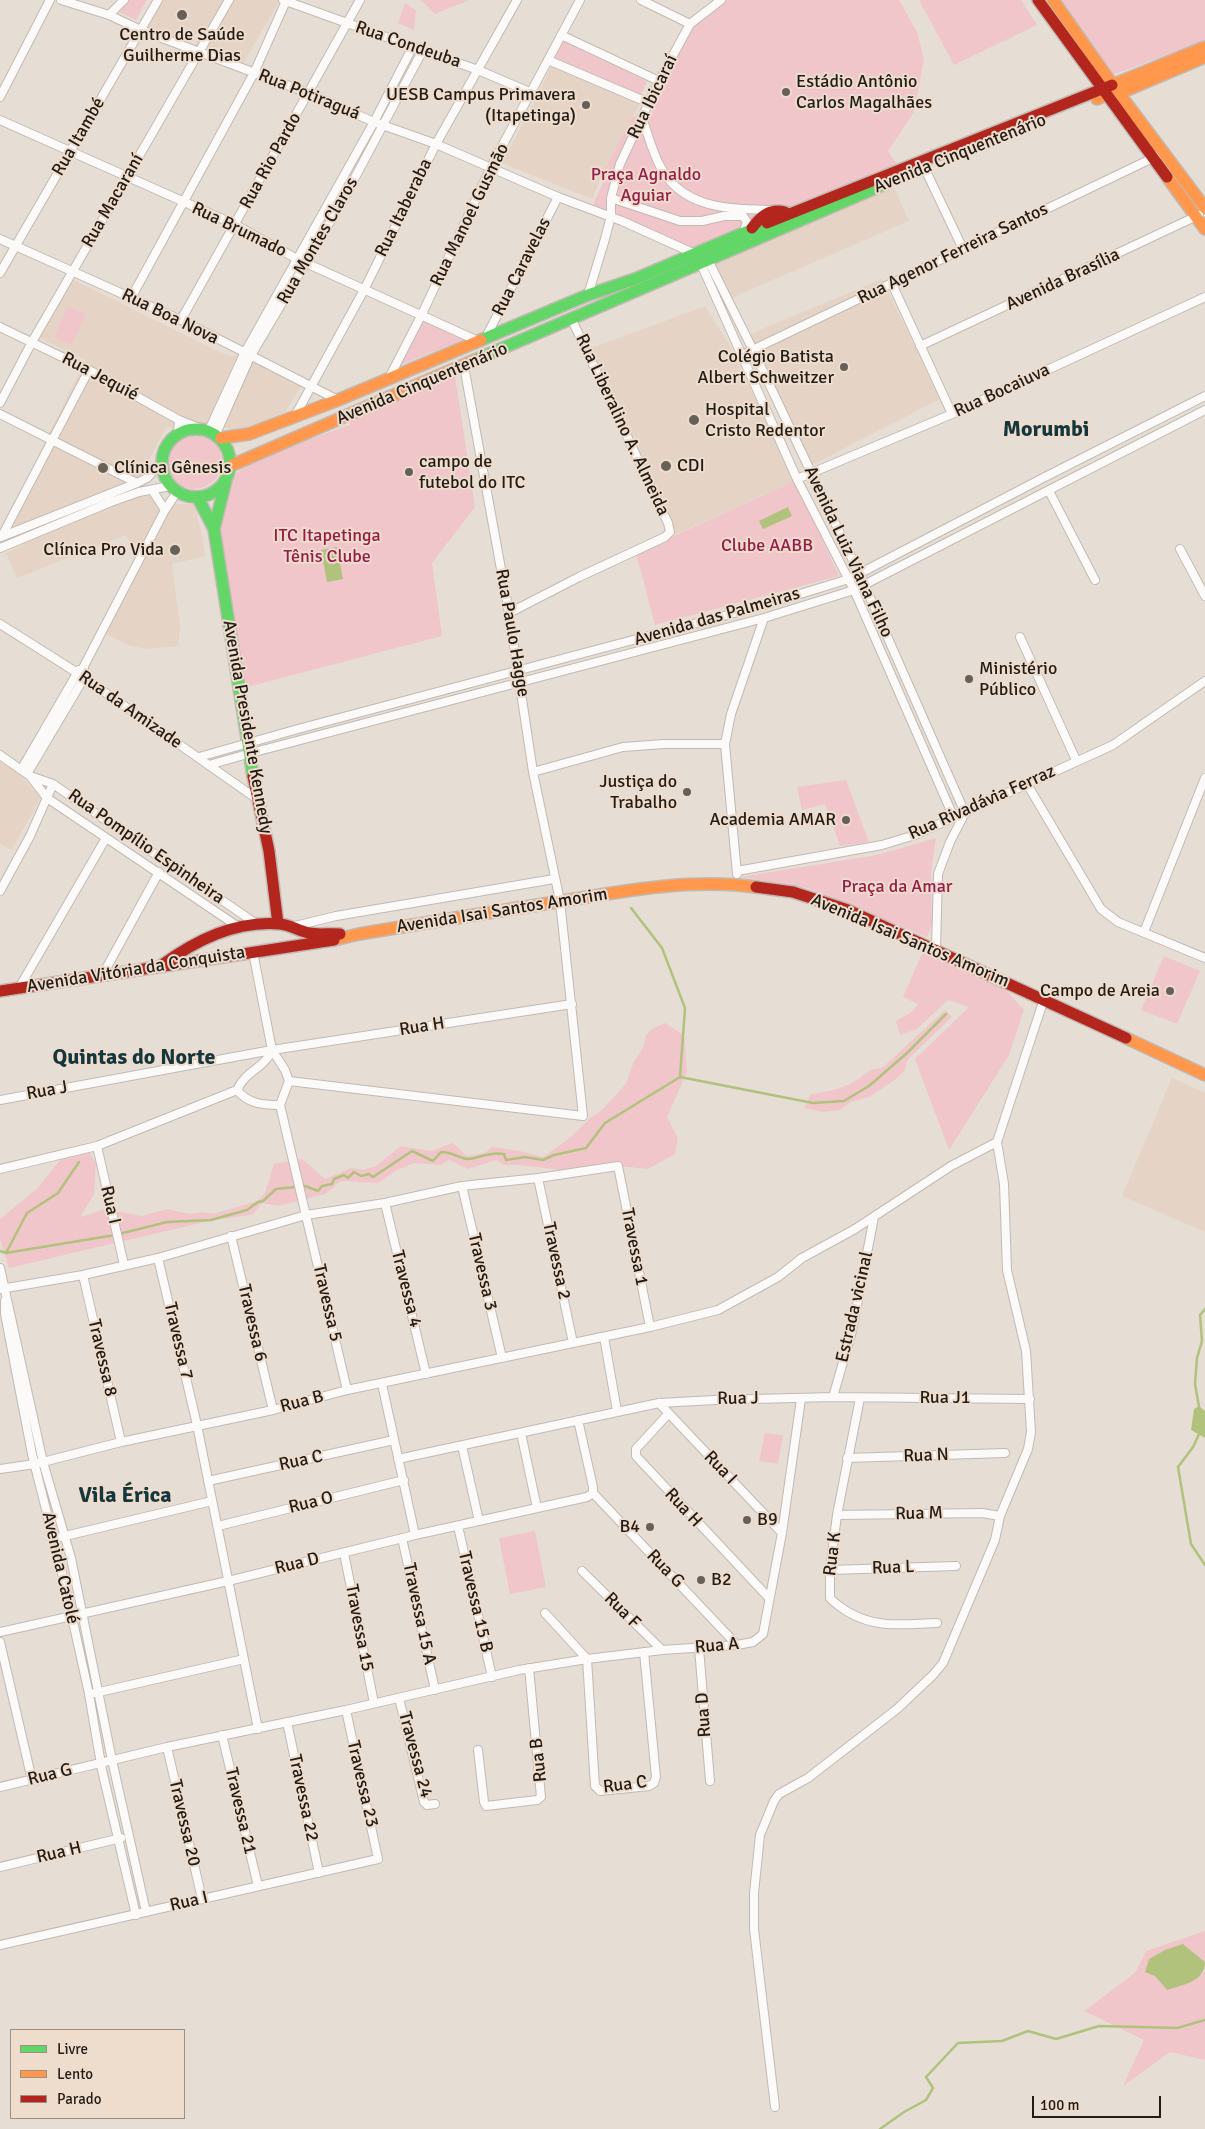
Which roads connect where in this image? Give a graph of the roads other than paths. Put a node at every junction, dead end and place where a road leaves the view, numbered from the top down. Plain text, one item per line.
1 (50, 0) edge
2 (61, 0) edge
3 (124, 0) edge
4 (158, 0) edge
5 (229, 0) edge
6 (360, 0) edge
7 (517, 0) edge
8 (580, 0) edge
9 (641, 0) edge
10 (721, 0) edge
11 (1038, 0) edge
12 (1053, 0) edge
13 (285, 1) edge
14 (295, 2) edge
15 (109, 15) junction
16 (348, 24) junction
17 (690, 24) junction
18 (141, 30) junction
19 (561, 36) junction
20 (413, 46) junction
21 (1205, 47) edge
22 (423, 50) junction
23 (199, 51) junction
24 (1205, 57) edge
25 (548, 60) junction
26 (478, 70) junction
27 (254, 73) junction
28 (659, 81) junction
29 (1111, 90) junction
30 (308, 93) junction
31 (532, 93) junction
32 (0, 97) edge
33 (649, 103) junction
34 (642, 118) junction
35 (0, 120) edge
36 (374, 122) junction
37 (384, 126) junction
38 (436, 144) junction
39 (70, 152) junction
40 (1158, 155) junction
41 (491, 167) junction
42 (925, 169) junction
43 (127, 177) junction
44 (558, 197) junction
45 (610, 198) junction
46 (183, 202) junction
47 (711, 205) junction
48 (781, 212) junction
49 (1202, 212) edge
50 (611, 216) junction
51 (708, 220) junction
52 (236, 225) junction
53 (1205, 229) edge
54 (747, 231) junction
55 (0, 239) edge
56 (15, 246) junction
57 (962, 249) junction
58 (693, 253) junction
59 (297, 259) junction
60 (709, 260) junction
61 (305, 262) junction
62 (74, 272) junction
63 (0, 273) edge
64 (892, 284) junction
65 (364, 290) junction
66 (588, 295) junction
67 (1205, 297) edge
68 (131, 298) junction
69 (615, 301) junction
70 (422, 314) junction
71 (181, 320) junction
72 (572, 320) junction
73 (0, 327) edge
74 (482, 339) junction
75 (32, 342) junction
76 (920, 346) junction
77 (753, 350) junction
78 (247, 355) junction
79 (742, 355) junction
80 (464, 366) junction
81 (89, 370) junction
82 (389, 378) junction
83 (310, 385) junction
84 (1205, 396) edge
85 (338, 400) junction
86 (0, 403) edge
87 (1205, 410) edge
88 (0, 414) edge
89 (952, 414) junction
90 (294, 416) junction
91 (179, 420) junction
92 (178, 432) junction
93 (212, 432) junction
94 (52, 440) junction
95 (162, 463) junction
96 (228, 472) junction
97 (810, 472) junction
98 (797, 479) junction
99 (137, 483) junction
100 (152, 490) junction
101 (174, 490) junction
102 (1050, 491) junction
103 (198, 498) junction
104 (164, 510) junction
105 (214, 530) junction
106 (932, 536) junction
107 (1, 537) edge
108 (0, 548) edge
109 (938, 548) junction
110 (1180, 549) dead end
111 (859, 575) junction
112 (849, 579) junction
113 (1095, 580) dead end
114 (865, 586) junction
115 (854, 590) junction
116 (1205, 596) edge
117 (509, 613) junction
118 (764, 618) junction
119 (0, 624) edge
120 (1020, 637) dead end
121 (84, 666) junction
122 (518, 670) junction
123 (76, 672) junction
124 (84, 678) junction
125 (1205, 681) edge
126 (521, 683) junction
127 (725, 744) junction
128 (250, 747) junction
129 (0, 756) edge
130 (199, 757) junction
131 (1076, 760) junction
132 (210, 765) junction
133 (533, 772) junction
134 (26, 773) junction
135 (1205, 778) edge
136 (53, 784) junction
137 (1027, 784) junction
138 (47, 798) junction
139 (257, 799) junction
140 (960, 817) junction
141 (106, 838) junction
142 (737, 871) junction
143 (159, 872) junction
144 (554, 879) junction
145 (737, 884) junction
146 (1, 889) edge
147 (560, 901) junction
148 (258, 925) junction
149 (285, 925) junction
150 (240, 928) junction
151 (1144, 932) junction
152 (359, 934) junction
153 (288, 948) junction
154 (936, 949) junction
155 (271, 950) joint
156 (253, 952) junction
157 (1205, 958) edge
158 (162, 965) junction
159 (102, 976) junction
160 (19, 988) junction
161 (0, 991) edge
162 (1044, 999) junction
163 (572, 1004) junction
164 (272, 1050) junction
165 (1205, 1074) edge
166 (289, 1081) junction
167 (237, 1090) junction
168 (0, 1100) edge
169 (280, 1105) junction
170 (997, 1142) junction
171 (97, 1146) junction
172 (0, 1168) edge
173 (538, 1178) junction
174 (462, 1186) junction
175 (385, 1203) junction
176 (306, 1215) junction
177 (874, 1217) junction
178 (231, 1236) junction
179 (158, 1258) junction
180 (124, 1265) junction
181 (0, 1268) edge
182 (83, 1275) junction
183 (3, 1292) edge
184 (650, 1327) junction
185 (604, 1337) junction
186 (573, 1343) junction
187 (502, 1358) junction
188 (426, 1374) junction
189 (382, 1384) junction
190 (347, 1390) junction
191 (833, 1397) junction
192 (860, 1398) junction
193 (1030, 1398) junction
194 (800, 1399) junction
195 (659, 1403) junction
196 (273, 1410) junction
197 (618, 1411) junction
198 (668, 1414) junction
199 (578, 1420) junction
200 (197, 1425) junction
201 (522, 1434) junction
202 (394, 1440) junction
203 (121, 1442) junction
204 (462, 1446) junction
205 (1005, 1453) dead end
206 (847, 1458) junction
207 (398, 1459) junction
208 (39, 1463) junction
209 (0, 1469) edge
210 (404, 1480) junction
211 (208, 1481) junction
212 (593, 1493) junction
213 (212, 1501) junction
214 (537, 1508) junction
215 (838, 1515) junction
216 (1000, 1516) junction
217 (479, 1521) junction
218 (218, 1526) junction
219 (458, 1526) junction
220 (782, 1533) junction
221 (415, 1535) junction
222 (65, 1536) junction
223 (402, 1538) junction
224 (54, 1539) junction
225 (344, 1553) junction
226 (956, 1566) dead end
227 (830, 1570) junction
228 (582, 1571) dead end
229 (228, 1581) junction
230 (769, 1598) junction
231 (546, 1613) dead end
232 (82, 1614) junction
233 (72, 1616) junction
234 (936, 1623) dead end
235 (0, 1632) edge
236 (0, 1642) edge
237 (737, 1645) junction
238 (699, 1648) junction
239 (662, 1650) junction
240 (644, 1652) junction
241 (244, 1659) junction
242 (586, 1659) junction
243 (529, 1668) junction
244 (492, 1677) junction
245 (435, 1690) junction
246 (99, 1692) junction
247 (89, 1694) junction
248 (399, 1698) junction
249 (374, 1703) junction
250 (346, 1710) junction
251 (287, 1722) junction
252 (258, 1729) junction
253 (222, 1735) junction
254 (167, 1747) junction
255 (478, 1750) dead end
256 (112, 1760) junction
257 (101, 1763) junction
258 (32, 1780) junction
259 (710, 1781) dead end
260 (0, 1787) edge
261 (435, 1804) dead end
262 (128, 1837) junction
263 (118, 1839) junction
264 (378, 1859) joint
265 (0, 1866) edge
266 (319, 1873) junction
267 (258, 1886) junction
268 (202, 1899) junction
269 (146, 1912) junction
270 (136, 1915) junction
271 (0, 1945) edge
272 (776, 2107) dead end

1 - 32 street
2 - 15 street, Rua Potiraguá
3 - 15 street
4 - 18 street, Rua Itambé
5 - 23 street, Rua Macaraní
6 - 16 street, Rua Rio Pardo
7 - 26 street, Rua Itaberaba
8 - 19 street, Rua Manoel Gusmão
9 - 17 street
10 - 17 street, Rua Ibicaraí
11 - 29 main road
12 - 29 main road
13 - 14 street, Rua Condeuba
13 - 27 street
14 - 16 street, Rua Condeuba
15 - 18 street, Rua Potiraguá
16 - 20 street, Rua Condeuba
16 - 30 street, Rua Rio Pardo
17 - 28 street, Rua Ibicaraí
18 - 23 street, Rua Potiraguá
18 - 39 street, Rua Itambé
19 - 25 street, Rua Manoel Gusmão
19 - 28 street
20 - 22 street, Rua Condeuba
20 - 36 street, Rua Montes Claros
21 - 29 main road, Avenida Cinquentenário
22 - 26 street, Rua Condeuba
22 - 37 street, Rua Montes Claros
23 - 27 street, Rua Potiraguá
23 - 43 street, Rua Macaraní
24 - 29 main road, Avenida Cinquentenário
25 - 31 street, Rua Manoel Gusmão
25 - 33 street
26 - 31 street, Rua Condeuba
26 - 38 street, Rua Itaberaba
27 - 30 street, Rua Potiraguá
27 - 46 street
28 - 33 street, Rua Ibicaraí
29 - 40 main road
29 - 42 main road, Avenida Cinquentenário
29 - 48 main road, Avenida Cinquentenário
30 - 36 street, Rua Potiraguá
30 - 52 street, Rua Rio Pardo
31 - 41 street, Rua Manoel Gusmão
33 - 34 street, Rua Ibicaraí
34 - 45 street, Rua Ibicaraí
34 - 47 street
35 - 39 street, Rua Brumado
36 - 37 street, Rua Potiraguá
36 - 59 street, Rua Montes Claros
37 - 38 street, Rua Potiraguá
37 - 61 street, Rua Montes Claros
38 - 41 street, Rua Potiraguá
38 - 65 street, Rua Itaberaba
39 - 43 street, Rua Brumado
39 - 56 street, Rua Itambé
40 - 49 main road
40 - 57 street, Rua Agenor Ferreira Santos
41 - 44 street, Rua Potiraguá
41 - 70 street, Rua Manoel Gusmão
42 - 57 street
42 - 60 main road, Avenida Cinquentenário
43 - 46 street, Rua Brumado
43 - 62 street, Rua Macaraní
44 - 50 street, Rua Potiraguá
44 - 74 street, Rua Caravelas
45 - 50 street, Rua Ibicaraí
45 - 51 street
46 - 52 street, Rua Brumado
46 - 68 street
47 - 48 street
47 - 51 street
48 - 54 main road, Avenida Cinquentenário
48 - 60 main road, Avenida Cinquentenário
49 - 53 main road
49 - 76 street, Avenida Brasília
50 - 58 street, Rua Potiraguá
50 - 66 street, Rua Ibicaraí
51 - 54 street
52 - 59 street, Rua Brumado
52 - 71 street, Rua Rio Pardo
54 - 58 main road, Avenida Cinquentenário
55 - 56 street, Rua Boa Nova
56 - 62 street, Rua Boa Nova
56 - 63 street, Rua Itambé
57 - 64 street, Rua Agenor Ferreira Santos
58 - 66 main road, Avenida Cinquentenário
59 - 61 street, Rua Brumado
59 - 78 street, Rua Montes Claros
60 - 69 main road, Avenida Cinquentenário
60 - 77 street, Avenida Luiz Viana Filho
60 - 79 street, Avenida Luiz Viana Filho
61 - 65 street, Rua Brumado
61 - 78 street, Rua Montes Claros
62 - 68 street, Rua Boa Nova
62 - 75 street, Rua Macaraní
64 - 76 street
64 - 77 street, Rua Agenor Ferreira Santos
65 - 70 street, Rua Brumado
65 - 83 street, Rua Itaberaba
66 - 69 main road
66 - 74 main road, Avenida Cinquentenário
67 - 89 street, Rua Bocaiuva
68 - 71 street, Rua Boa Nova
69 - 72 main road, Avenida Cinquentenário
70 - 74 street, Rua Brumado
70 - 82 street, Rua Manoel Gusmão
71 - 78 street, Rua Boa Nova
72 - 80 main road, Avenida Cinquentenário
72 - 117 street, Rua Liberalino A. Almeida
73 - 75 street, Rua Jequié
74 - 82 main road, Avenida Cinquentenário
75 - 81 street, Rua Jequié
75 - 86 street, Rua Macaraní
76 - 89 street
77 - 79 street, Rua Agenor Ferreira Santos
77 - 97 street, Avenida Luiz Viana Filho
78 - 83 street, Rua Boa Nova
78 - 93 street, Rua Montes Claros
79 - 98 street, Avenida Luiz Viana Filho
80 - 96 main road, Avenida Cinquentenário
80 - 117 street, Rua Paulo Hagge
81 - 91 street, Rua Jequié
81 - 94 street
82 - 85 main road, Avenida Cinquentenário
83 - 85 street, Rua Boa Nova
83 - 90 street, Rua Itaberaba
84 - 106 street, Avenida das Palmeiras
85 - 90 main road, Avenida Cinquentenário
87 - 102 street, Avenida das Palmeiras
88 - 94 street
89 - 97 street, Rua Bocaiuva
90 - 93 main road, Avenida Cinquentenário
91 - 92 street
91 - 93 street, Rua Jequié
92 - 93 main road
92 - 95 main road
93 - 96 main road
94 - 99 street
94 - 107 street
95 - 99 street
95 - 101 main road
96 - 103 main road
96 - 105 main road, Avenida Presidente Kennedy
97 - 98 street, Rua Bocaiuva
97 - 111 street, Avenida Luiz Viana Filho
98 - 112 street, Avenida Luiz Viana Filho
99 - 107 street
100 - 101 street
100 - 104 street
100 - 108 street
101 - 103 main road
101 - 104 street
102 - 109 street, Avenida das Palmeiras
102 - 113 street
103 - 105 main road, Avenida Presidente Kennedy
104 - 121 street
105 - 128 main road, Avenida Presidente Kennedy
106 - 109 street
106 - 111 street, Avenida das Palmeiras
109 - 114 street, Avenida das Palmeiras
110 - 116 street
111 - 112 street, Avenida das Palmeiras
111 - 114 street, Avenida Luiz Viana Filho
112 - 115 street, Avenida Luiz Viana Filho
112 - 122 street, Avenida das Palmeiras
114 - 115 street, Avenida das Palmeiras
114 - 140 street, Avenida Luiz Viana Filho
115 - 118 street, Avenida das Palmeiras
115 - 140 street, Avenida Luiz Viana Filho
117 - 122 street, Rua Paulo Hagge
118 - 126 street, Avenida das Palmeiras
118 - 127 street
119 - 123 street, Rua da Amizade
120 - 131 street
121 - 123 street
121 - 124 street
122 - 126 street, Rua Paulo Hagge
122 - 128 street, Avenida das Palmeiras
123 - 124 street, Rua da Amizade
123 - 134 street
124 - 130 street, Rua da Amizade
124 - 134 street
125 - 131 street, Rua Rivadávia Ferraz
126 - 128 street, Avenida das Palmeiras
126 - 133 street, Rua Paulo Hagge
127 - 133 street
127 - 142 street
128 - 130 street, Avenida das Palmeiras
128 - 132 street, Avenida das Palmeiras
128 - 139 main road, Avenida Presidente Kennedy
129 - 134 street, Rua Pompílio Espinheira
130 - 132 street, Rua da Amizade
131 - 137 street, Rua Rivadávia Ferraz
132 - 139 street, Rua da Amizade
133 - 144 street, Rua Paulo Hagge
134 - 136 street, Rua Pompílio Espinheira
134 - 138 street, Rua Pompílio Espinheira
135 - 151 street
136 - 138 street
136 - 148 street, Rua Pompílio Espinheira
137 - 140 street, Rua Rivadávia Ferraz
137 - 151 street
138 - 141 street, Rua Pompílio Espinheira
138 - 146 street
139 - 149 main road, Avenida Presidente Kennedy
140 - 142 street, Rua Rivadávia Ferraz
140 - 154 street
141 - 143 street, Rua Pompílio Espinheira
141 - 160 street
142 - 145 street
143 - 150 street, Rua Pompílio Espinheira
143 - 159 street
144 - 147 street, Rua Paulo Hagge
144 - 149 street
145 - 147 main road, Avenida Isai Santos Amorim
145 - 154 main road, Avenida Isai Santos Amorim
147 - 152 main road, Avenida Isai Santos Amorim
147 - 163 street
148 - 149 main road
148 - 150 main road
149 - 152 main road
149 - 153 main road, Avenida Presidente Kennedy
150 - 158 main road
151 - 157 street
152 - 153 main road, Avenida Isai Santos Amorim
153 - 155 main road, Avenida Isai Santos Amorim
154 - 162 main road, Avenida Isai Santos Amorim
155 - 156 main road, Avenida Vitória da Conquista
156 - 158 main road, Avenida Vitória da Conquista
156 - 164 street
158 - 159 main road, Avenida Vitória da Conquista
159 - 160 main road, Avenida Vitória da Conquista
160 - 161 main road, Avenida Vitória da Conquista
162 - 165 main road, Avenida Isai Santos Amorim
162 - 170 street
163 - 164 street, Rua H
163 - 166 street
164 - 166 street
164 - 167 street
164 - 168 street, Rua J
166 - 169 street
167 - 169 street
167 - 171 street
169 - 176 street, Travessa 5
170 - 177 street, Rua B
170 - 193 street
171 - 172 street
171 - 180 street, Rua I
173 - 174 street
173 - 184 street, Travessa 1
173 - 186 street, Travessa 2
174 - 175 street
174 - 187 street, Travessa 3
175 - 176 street
175 - 188 street, Travessa 4
176 - 178 street
176 - 190 street, Travessa 5
177 - 184 street, Rua B
177 - 191 street, Estrada vicinal
178 - 179 street
178 - 196 street, Travessa 6
179 - 180 street
179 - 200 street, Travessa 7
180 - 182 street
181 - 183 street, Avenida Catolé
182 - 183 street
182 - 203 street, Travessa 8
183 - 208 street, Avenida Catolé
184 - 185 street, Rua B
185 - 186 street, Rua B
185 - 197 street
186 - 187 street, Rua B
187 - 188 street, Rua B
188 - 189 street, Rua B
189 - 190 street, Rua B
189 - 202 street
190 - 196 street, Rua B
191 - 192 street, Rua J
191 - 194 street, Rua J
192 - 193 street, Rua J1
192 - 206 street, Rua K
193 - 216 street
194 - 195 street, Rua J
194 - 220 street, Rua A
195 - 197 street, Rua J
195 - 198 street, Rua I
196 - 200 street, Rua B
197 - 199 street
198 - 220 street, Rua I
198 - 230 street, Rua H
199 - 201 street
199 - 212 street
200 - 203 street, Rua B
200 - 211 street, Travessa 7
201 - 204 street
201 - 214 street
202 - 207 street
202 - 211 street, Rua C
203 - 208 street, Rua B
204 - 207 street
204 - 217 street
205 - 206 street, Rua N
206 - 215 street, Rua K
207 - 210 street
208 - 209 street, Rua B
208 - 222 street, Avenida Catolé
208 - 224 street, Avenida Catolé
210 - 218 street, Rua O
210 - 221 street
211 - 213 street, Travessa 7
212 - 214 street, Rua D
212 - 237 street, Rua G
213 - 218 street, Travessa 7
213 - 222 street
214 - 217 street, Rua D
215 - 216 street, Rua M
215 - 227 street, Rua K
216 - 272 street
217 - 219 street, Rua D
218 - 229 street, Travessa 7
219 - 221 street, Rua D
219 - 244 street, Travessa 15 B
220 - 230 street, Rua A
221 - 223 street, Rua D
222 - 224 street
222 - 232 street, Avenida Catolé
223 - 225 street, Rua D
223 - 245 street, Travessa 15 A
224 - 233 street, Avenida Catolé
225 - 229 street, Rua D
225 - 249 street, Travessa 15
226 - 227 street, Rua L
227 - 234 street, Rua K
228 - 239 street, Rua F
229 - 232 street, Rua D
229 - 241 street, Travessa 7
230 - 237 street, Rua A
231 - 242 street
232 - 233 street, Rua D
232 - 246 street, Avenida Catolé
233 - 235 street, Rua D
233 - 247 street, Avenida Catolé
236 - 258 street
237 - 238 street, Rua A
238 - 239 street, Rua A
238 - 259 street, Rua D
239 - 240 street, Rua A
240 - 242 street, Rua A
240 - 242 street, Rua C
241 - 246 street
241 - 252 street, Travessa 7
242 - 243 street, Rua A
243 - 244 street, Rua A
243 - 255 street, Rua B
244 - 245 street, Rua A
245 - 248 street, Rua A
246 - 247 street
246 - 256 street, Avenida Catolé
247 - 257 street, Avenida Catolé
248 - 249 street, Rua A
248 - 261 street, Travessa 24
249 - 250 street, Rua A
250 - 251 street, Rua A
250 - 264 street, Travessa 23
251 - 252 street, Rua G
251 - 266 street, Travessa 22
252 - 253 street, Rua G
253 - 254 street, Rua G
253 - 267 street, Travessa 21
254 - 256 street, Rua G
254 - 268 street, Travessa 20
256 - 257 street, Rua G
256 - 262 street, Avenida Catolé
257 - 258 street, Rua G
257 - 263 street, Avenida Catolé
258 - 260 street, Rua G
262 - 263 street
262 - 269 street, Avenida Catolé
263 - 265 street, Rua H
263 - 270 street, Avenida Catolé
264 - 266 street, Rua I
266 - 267 street, Rua I
267 - 268 street, Rua I
268 - 269 street, Rua I
269 - 270 street, Rua I
270 - 271 street, Rua I

